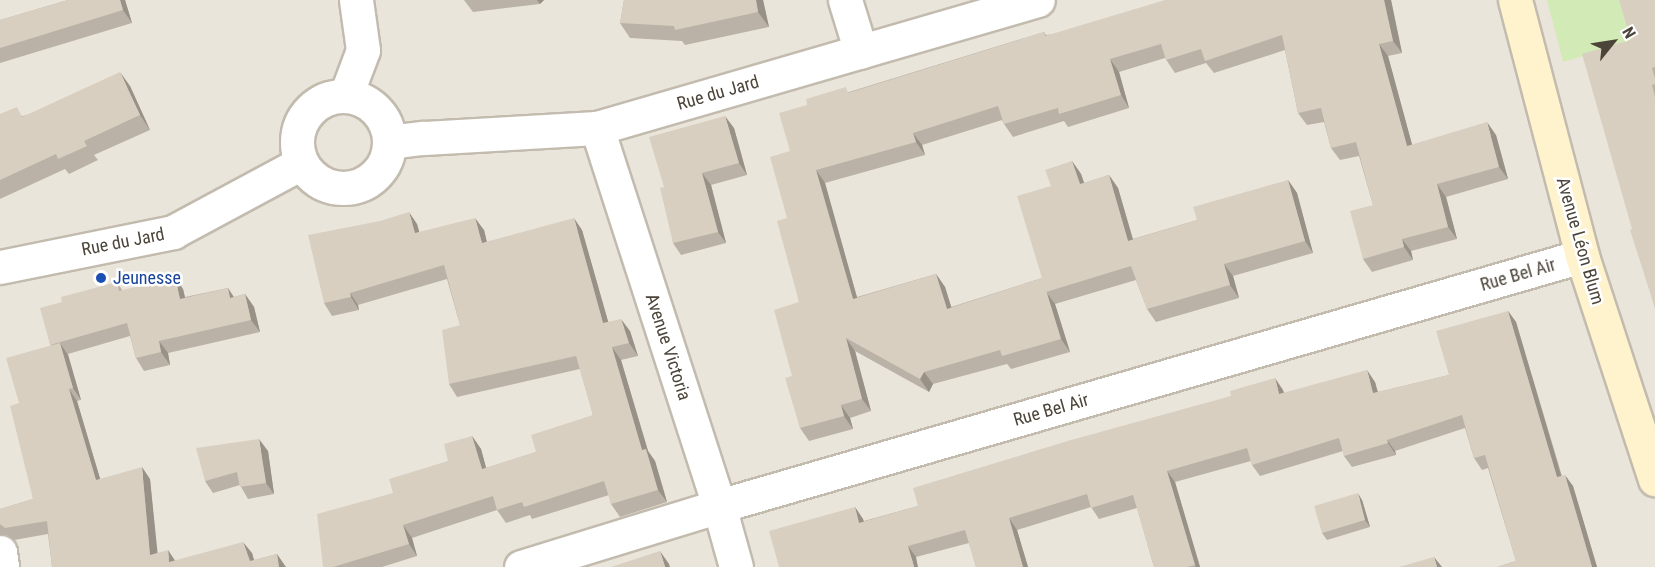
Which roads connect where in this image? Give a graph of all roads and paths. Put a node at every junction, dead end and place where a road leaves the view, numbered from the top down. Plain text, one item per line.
1 (356, 0) edge
2 (845, 0) edge
3 (1038, 0) edge
4 (1515, 0) edge
5 (861, 52) junction
6 (346, 96) junction
7 (597, 128) junction
8 (389, 142) junction
9 (301, 163) junction
10 (1582, 256) junction
11 (0, 267) edge
12 (1655, 479) edge
13 (719, 506) junction
14 (0, 552) edge
15 (2, 567) edge
16 (521, 567) edge
17 (736, 567) edge

1 - 6 street
2 - 5 street
3 - 5 street, Rue du Jard
4 - 10 street, Avenue Léon Blum
5 - 7 street, Rue du Jard
6 - 8 street
6 - 9 street
7 - 8 street, Rue du Jard
7 - 13 street, Avenue Victoria
8 - 9 street
9 - 11 street, Rue du Jard
10 - 12 street, Avenue Léon Blum
10 - 13 street, Rue Bel Air
13 - 16 street, Rue Bel Air
13 - 17 street, Avenue Victoria
14 - 15 street

